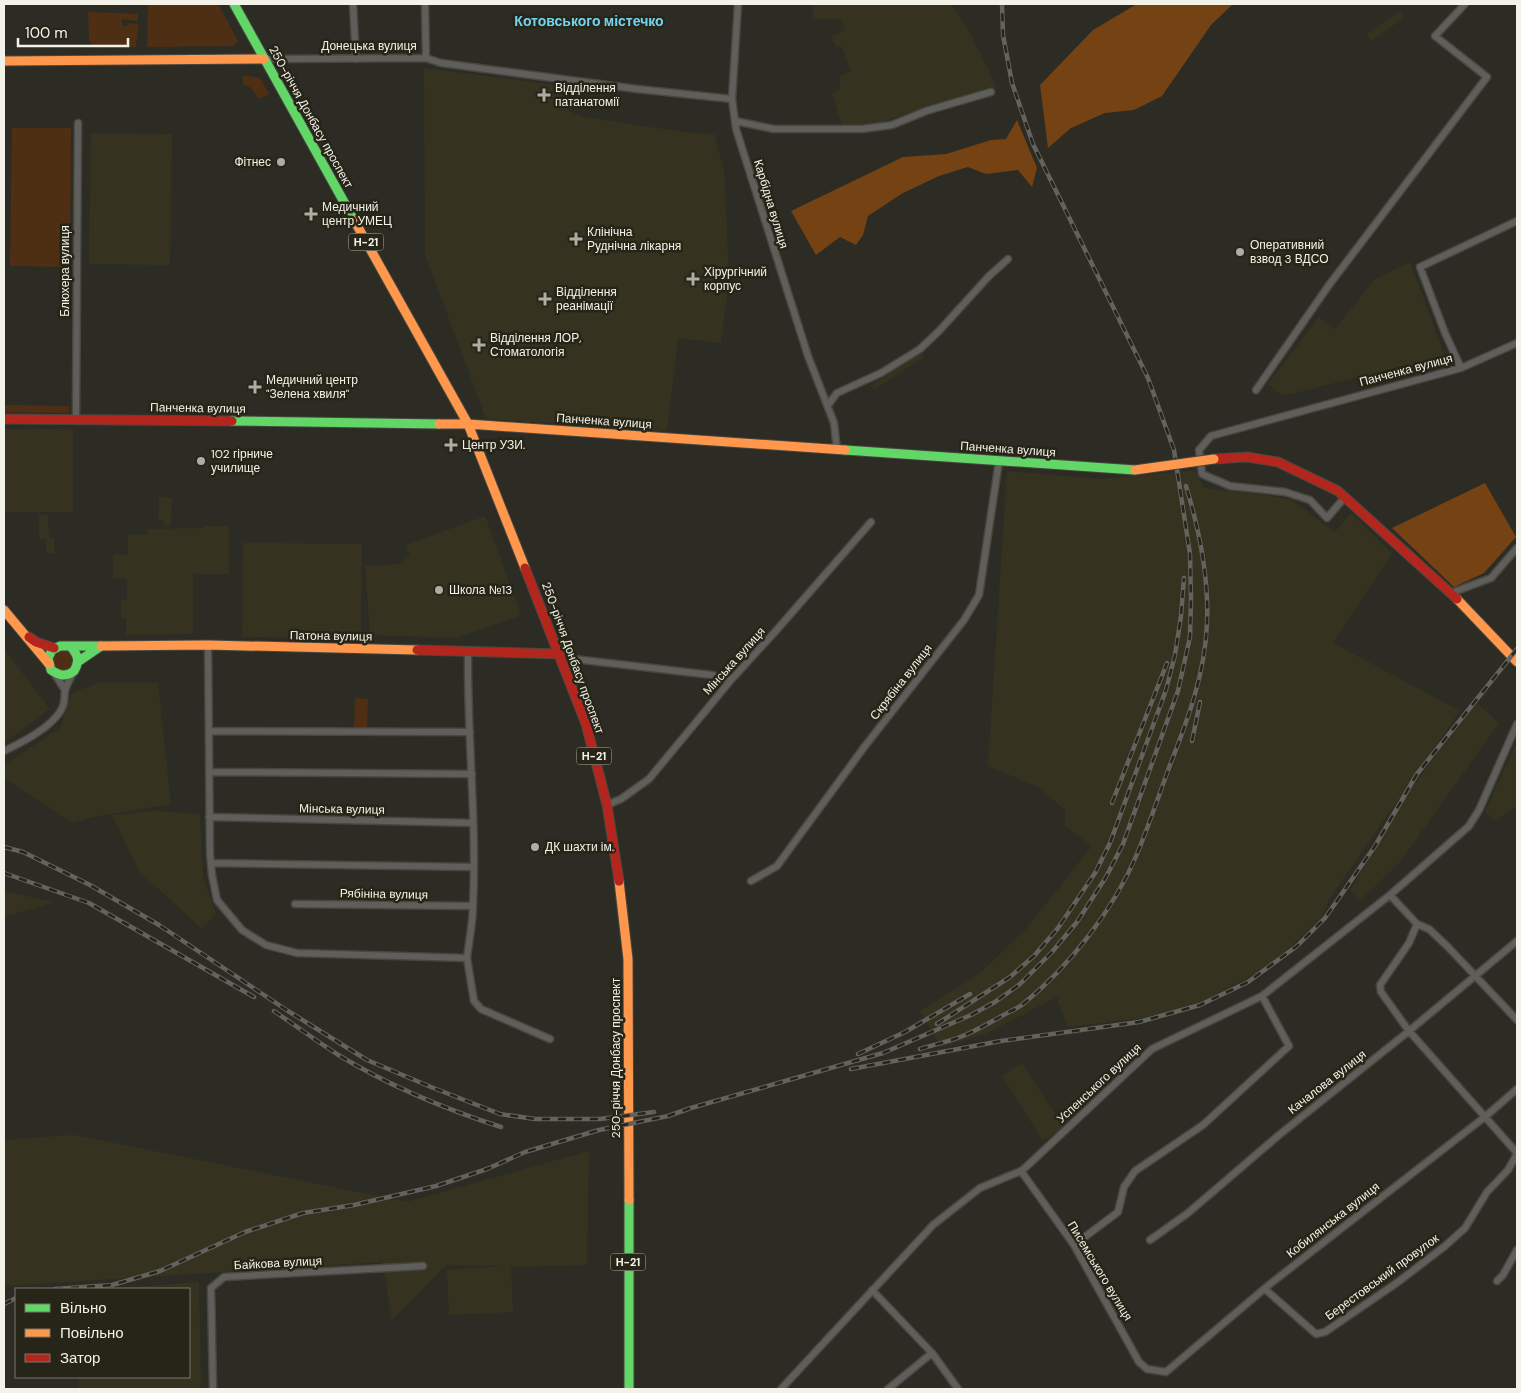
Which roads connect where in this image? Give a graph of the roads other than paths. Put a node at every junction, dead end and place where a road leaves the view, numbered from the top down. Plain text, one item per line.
1 (234, 4) edge
2 (353, 4) edge
3 (425, 4) edge
4 (738, 4) edge
5 (1466, 4) edge
6 (426, 58) junction
7 (264, 59) junction
8 (356, 59) junction
9 (4, 61) edge
10 (990, 92) dead end
11 (732, 99) junction
12 (735, 121) junction
13 (78, 123) dead end
14 (1517, 222) edge
15 (1008, 258) dead end
16 (1517, 343) edge
17 (1461, 368) junction
18 (1256, 390) dead end
19 (828, 405) junction
20 (4, 419) edge
21 (76, 419) junction
22 (468, 424) junction
23 (837, 450) junction
24 (999, 461) junction
25 (1345, 497) junction
26 (871, 522) dead end
27 (1517, 548) edge
28 (1451, 593) junction
29 (4, 610) edge
30 (23, 633) junction
31 (208, 645) junction
32 (101, 646) junction
33 (71, 647) junction
34 (54, 648) junction
35 (468, 652) junction
36 (560, 654) junction
37 (574, 659) dead end
38 (79, 661) junction
39 (1517, 662) edge
40 (49, 664) junction
41 (54, 673) junction
42 (73, 673) junction
43 (731, 680) junction
44 (65, 690) junction
45 (1517, 724) edge
46 (209, 732) junction
47 (470, 732) junction
48 (4, 751) edge
49 (209, 772) junction
50 (472, 774) junction
51 (607, 805) junction
52 (210, 817) junction
53 (473, 823) junction
54 (211, 863) junction
55 (474, 867) junction
56 (750, 881) dead end
57 (1390, 895) junction
58 (295, 904) dead end
59 (473, 906) junction
60 (1417, 924) junction
61 (1517, 941) edge
62 (467, 958) junction
63 (1475, 975) junction
64 (1262, 996) junction
65 (1517, 1020) edge
66 (1409, 1031) junction
67 (550, 1039) dead end
68 (1517, 1089) edge
69 (1486, 1116) junction
70 (1517, 1153) edge
71 (1021, 1171) junction
72 (1150, 1240) dead end
73 (1074, 1245) junction
74 (1517, 1250) edge
75 (422, 1266) dead end
76 (1497, 1281) dead end
77 (1265, 1289) junction
78 (872, 1290) junction
79 (932, 1353) junction
80 (1166, 1372) joint
81 (213, 1389) edge
82 (629, 1389) edge
83 (781, 1389) edge
84 (888, 1389) edge
85 (958, 1389) edge

1 - 7 street, 250-річчя Донбасу проспект / Н-21
2 - 8 street
3 - 6 street
4 - 11 street, Карбідна вулиця
5 - 18 street
6 - 8 street, Донецька вулиця
6 - 11 street, Донецька вулиця
7 - 8 street, Донецька вулиця
7 - 9 street, Донецька вулиця
7 - 22 street, 250-річчя Донбасу проспект / Н-21
10 - 12 street
11 - 12 street, Карбідна вулиця
12 - 19 street, Карбідна вулиця
13 - 21 street, Блюхера вулиця
14 - 17 street
15 - 19 street
16 - 17 street, Панченка вулиця
17 - 25 street, Панченка вулиця
19 - 23 street, Карбідна вулиця
20 - 21 street, Панченка вулиця
21 - 22 street, Панченка вулиця
22 - 23 street, Панченка вулиця
22 - 36 street, 250-річчя Донбасу проспект / Н-21
23 - 24 street, Панченка вулиця
24 - 25 street, Панченка вулиця, bridge
24 - 56 street, Скрябіна вулиця
25 - 28 street
26 - 43 street, Мінська вулиця
27 - 28 street
28 - 39 street
29 - 30 street
30 - 34 street
30 - 40 street
31 - 32 street, Патона вулиця
31 - 35 street, Патона вулиця
31 - 46 street
32 - 33 street, Патона вулиця
32 - 38 street
33 - 34 street
33 - 38 street
34 - 40 street
35 - 36 street, Патона вулиця
35 - 47 street
36 - 51 street, 250-річчя Донбасу проспект / Н-21
37 - 43 street
38 - 42 street
40 - 41 street
41 - 42 street
41 - 44 street
42 - 44 street
43 - 51 street, Мінська вулиця
44 - 48 street
45 - 57 street, Успенського вулиця
46 - 47 street
46 - 49 street
47 - 50 street
49 - 50 street
49 - 52 street
50 - 53 street
51 - 82 street, 250-річчя Донбасу проспект / Н-21
52 - 53 street, Мінська вулиця
52 - 54 street
53 - 55 street
54 - 55 street
54 - 62 street
55 - 59 street
57 - 60 street
57 - 64 street, Успенського вулиця
58 - 59 street, Рябініна вулиця
59 - 62 street
60 - 63 street
60 - 66 street
61 - 63 street, Качалова вулиця
62 - 67 street
63 - 65 street
63 - 66 street, Качалова вулиця
64 - 71 street, Успенського вулиця
64 - 73 street
66 - 69 street
66 - 72 street, Качалова вулиця
68 - 69 street, Кобилянська вулиця
69 - 70 street
69 - 77 street, Кобилянська вулиця
70 - 77 street, Берестовський провулок
71 - 73 street, Писемського вулиця
71 - 78 street, Успенського вулиця
73 - 80 street, Писемського вулиця
74 - 76 street
75 - 81 street, Байкова вулиця
77 - 80 street, Кобилянська вулиця
78 - 79 street
78 - 83 street, Успенського вулиця
79 - 84 street
79 - 85 street

